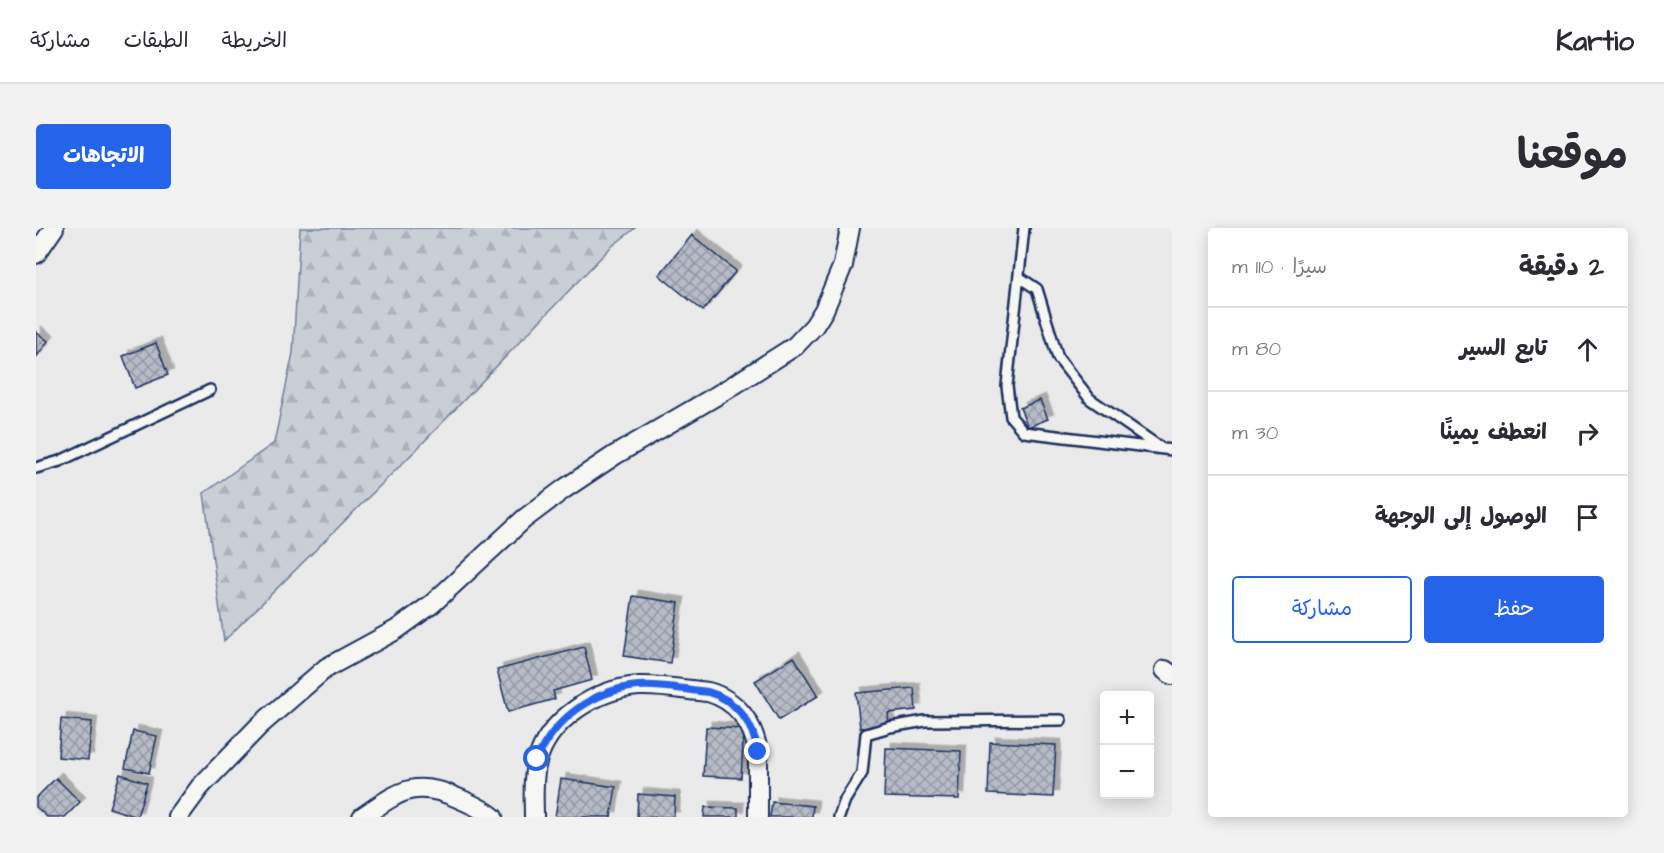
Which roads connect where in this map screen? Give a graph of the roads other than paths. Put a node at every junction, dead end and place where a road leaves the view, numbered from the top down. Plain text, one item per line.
1 (54, 228) edge
2 (850, 228) edge
3 (1024, 228) edge
4 (36, 254) edge
5 (1019, 277) junction
6 (210, 390) dead end
7 (1168, 450) edge
8 (36, 468) edge
9 (1061, 720) dead end
10 (178, 817) edge
11 (362, 817) edge
12 (493, 817) edge
13 (534, 817) edge
14 (758, 817) edge
15 (839, 817) edge

1 - 4 street
2 - 10 street
3 - 5 lane
5 - 7 lane
5 - 7 lane
6 - 8 lane
9 - 15 lane
11 - 12 street
13 - 14 street

